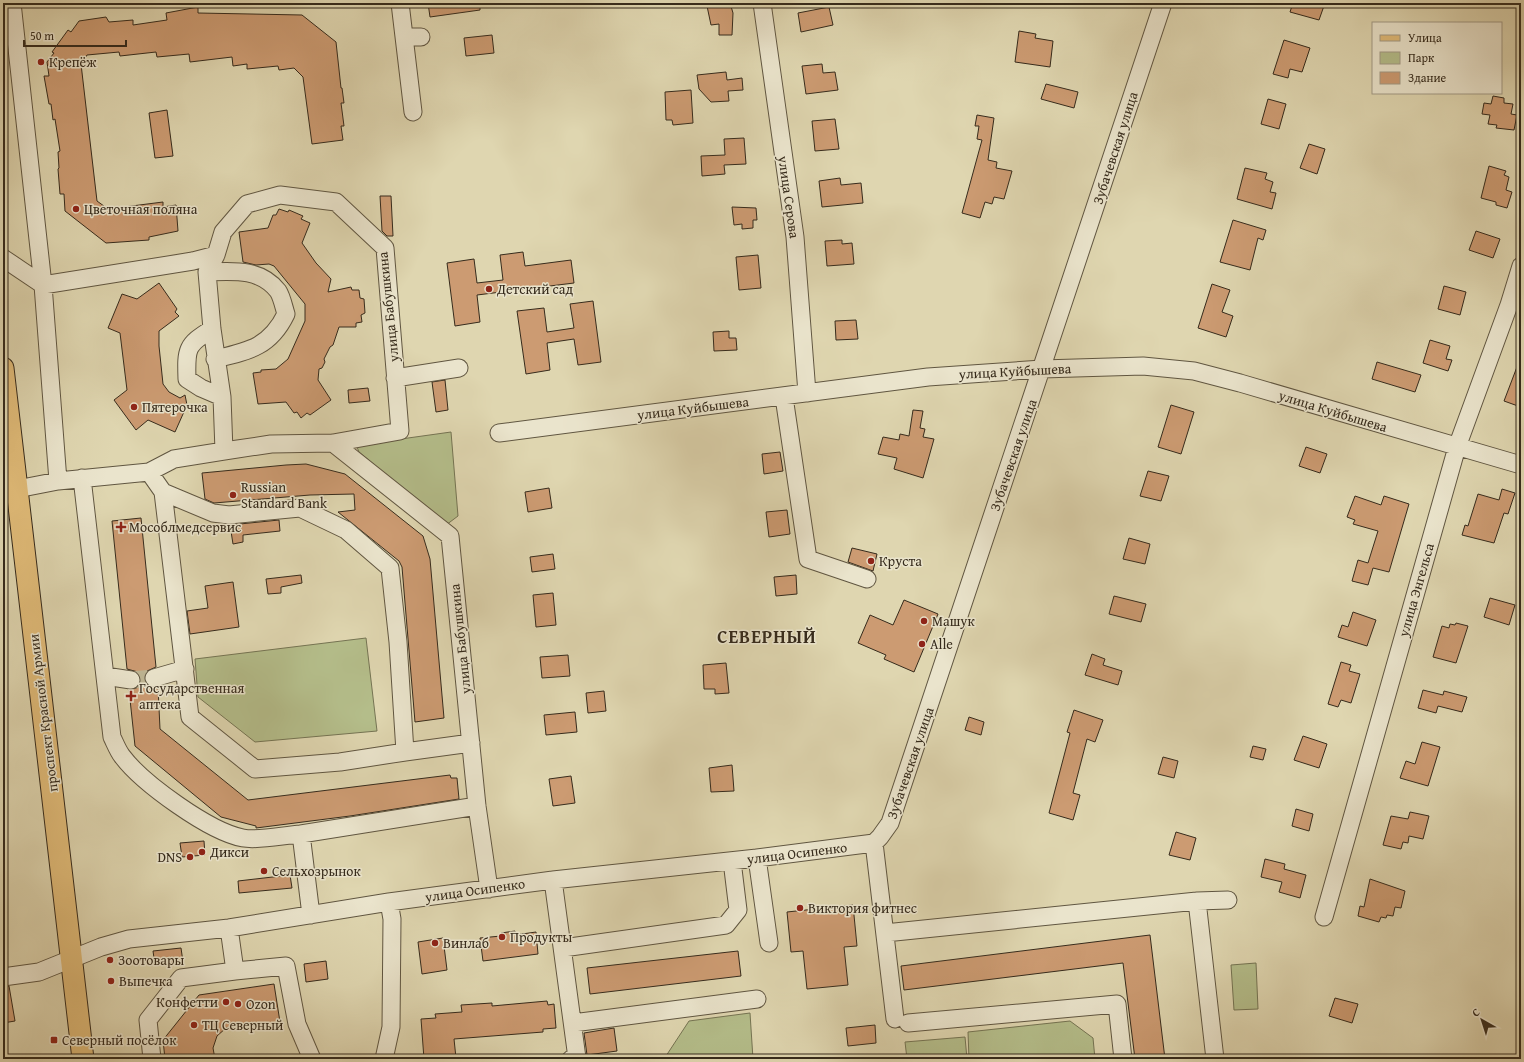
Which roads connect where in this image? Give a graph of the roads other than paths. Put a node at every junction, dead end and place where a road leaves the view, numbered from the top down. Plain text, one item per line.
1 (12, 3) edge
2 (400, 3) edge
3 (762, 3) edge
4 (1163, 3) edge
5 (404, 37) junction
6 (421, 37) dead end
7 (413, 112) dead end
8 (216, 255) junction
9 (3, 258) edge
10 (1521, 266) edge
11 (207, 272) junction
12 (43, 284) junction
13 (212, 329) junction
14 (215, 359) junction
15 (3, 368) edge
16 (459, 368) dead end
17 (1042, 369) junction
18 (395, 378) junction
19 (807, 393) junction
20 (222, 397) junction
21 (784, 397) junction
22 (499, 433) dead end
23 (7, 435) edge
24 (333, 443) junction
25 (1457, 448) junction
26 (224, 451) junction
27 (1521, 465) edge
28 (149, 472) junction
29 (82, 478) junction
30 (58, 481) junction
31 (17, 489) junction
32 (163, 492) junction
33 (867, 580) dead end
34 (185, 669) junction
35 (106, 676) junction
36 (154, 678) tunnel mouth
37 (131, 680) tunnel mouth
38 (471, 743) junction
39 (405, 752) junction
40 (477, 806) junction
41 (301, 834) junction
42 (877, 840) junction
43 (757, 858) junction
44 (732, 861) junction
45 (553, 880) junction
46 (489, 889) junction
47 (1228, 900) dead end
48 (1197, 901) junction
49 (389, 902) junction
50 (311, 915) junction
51 (1324, 917) dead end
52 (229, 928) junction
53 (885, 933) junction
54 (769, 943) dead end
55 (563, 948) junction
56 (72, 959) junction
57 (235, 971) junction
58 (3, 977) edge
59 (757, 999) dead end
60 (573, 1022) junction
61 (83, 1059) edge
62 (152, 1059) edge
63 (312, 1059) edge
64 (384, 1059) edge
65 (571, 1059) edge
66 (1123, 1059) edge
67 (1215, 1059) edge

1 - 12 street
2 - 5 street
3 - 19 street, улица Серова
4 - 17 street, Зубачевская улица
5 - 6 street
5 - 7 street
8 - 11 street
8 - 12 street
8 - 18 street, улица Бабушкина
9 - 12 street
10 - 25 street, улица Энгельса
11 - 13 street
11 - 14 street
12 - 30 street
13 - 14 street
13 - 20 street
14 - 20 street
15 - 23 main road, проспект Красной Армии
16 - 18 street
17 - 19 street, улица Куйбышева
17 - 25 street, улица Куйбышева
17 - 42 street, Зубачевская улица
18 - 24 street, улица Бабушкина
19 - 21 street, улица Куйбышева
20 - 26 street
21 - 22 street, улица Куйбышева
21 - 33 street
23 - 31 main road, проспект Красной Армии
24 - 26 street
24 - 38 street, улица Бабушкина
25 - 27 street, улица Куйбышева
25 - 51 street, улица Энгельса
26 - 28 street
28 - 29 street
28 - 32 street
29 - 30 street
29 - 35 street
30 - 31 street
31 - 56 main road, проспект Красной Армии
32 - 34 street
32 - 39 street
34 - 36 street
34 - 39 street
35 - 37 street
35 - 41 street
38 - 39 street
38 - 40 street, улица Бабушкина
40 - 41 street
40 - 46 street, улица Бабушкина
41 - 50 street
42 - 43 street, улица Осипенко
42 - 53 street
43 - 44 street, улица Осипенко
43 - 54 street
44 - 45 street, улица Осипенко
44 - 55 street
45 - 46 street, улица Осипенко
45 - 55 street
46 - 49 street, улица Осипенко
47 - 48 street
48 - 53 street
48 - 67 street
49 - 50 street, улица Осипенко
49 - 64 street
50 - 52 street, улица Осипенко
52 - 56 street, улица Осипенко
52 - 57 street
53 - 66 street
55 - 60 street
56 - 58 street, улица Осипенко
56 - 61 main road, проспект Красной Армии
57 - 62 street
57 - 63 street
59 - 60 street
60 - 65 street

